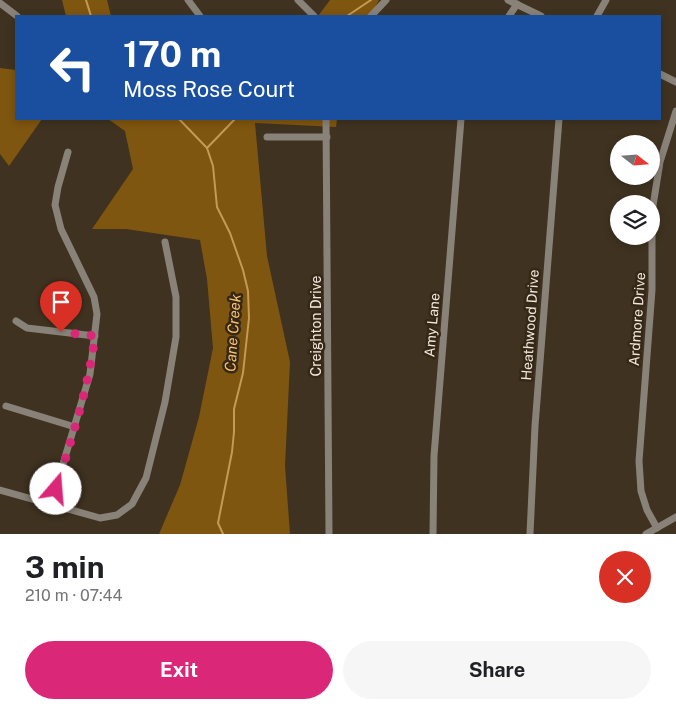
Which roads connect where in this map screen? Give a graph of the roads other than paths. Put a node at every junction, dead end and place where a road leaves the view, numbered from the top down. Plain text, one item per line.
1 (188, 0) edge
2 (298, 0) edge
3 (386, 0) edge
4 (508, 0) edge
5 (606, 0) edge
6 (0, 3) edge
7 (517, 4) junction
8 (16, 15) edge
9 (199, 15) edge
10 (313, 15) edge
11 (372, 15) edge
12 (510, 15) edge
13 (539, 15) edge
14 (598, 15) edge
15 (661, 74) edge
16 (676, 82) edge
17 (676, 111) edge
18 (326, 120) edge
19 (461, 120) edge
20 (559, 120) edge
21 (267, 137) dead end
22 (327, 137) junction
23 (68, 152) dead end
24 (165, 242) dead end
25 (16, 321) dead end
26 (95, 336) junction
27 (6, 406) dead end
28 (75, 427) junction
29 (0, 490) edge
30 (51, 504) junction
31 (676, 517) edge
32 (657, 528) junction
33 (329, 534) edge
34 (433, 534) edge
35 (530, 534) edge
36 (646, 534) edge

1 - 9 street
2 - 10 street
3 - 11 street
4 - 7 street
5 - 14 street
6 - 8 street
7 - 12 street
7 - 13 street
15 - 16 street
17 - 32 street, Ardmore Drive
18 - 22 street, Creighton Drive
19 - 34 street, Amy Lane
20 - 35 street, Heathwood Drive
21 - 22 street
22 - 33 street, Creighton Drive
23 - 26 street
24 - 30 street
25 - 26 street
26 - 28 street
27 - 28 street
28 - 30 street
29 - 30 street
31 - 32 street
32 - 36 street

